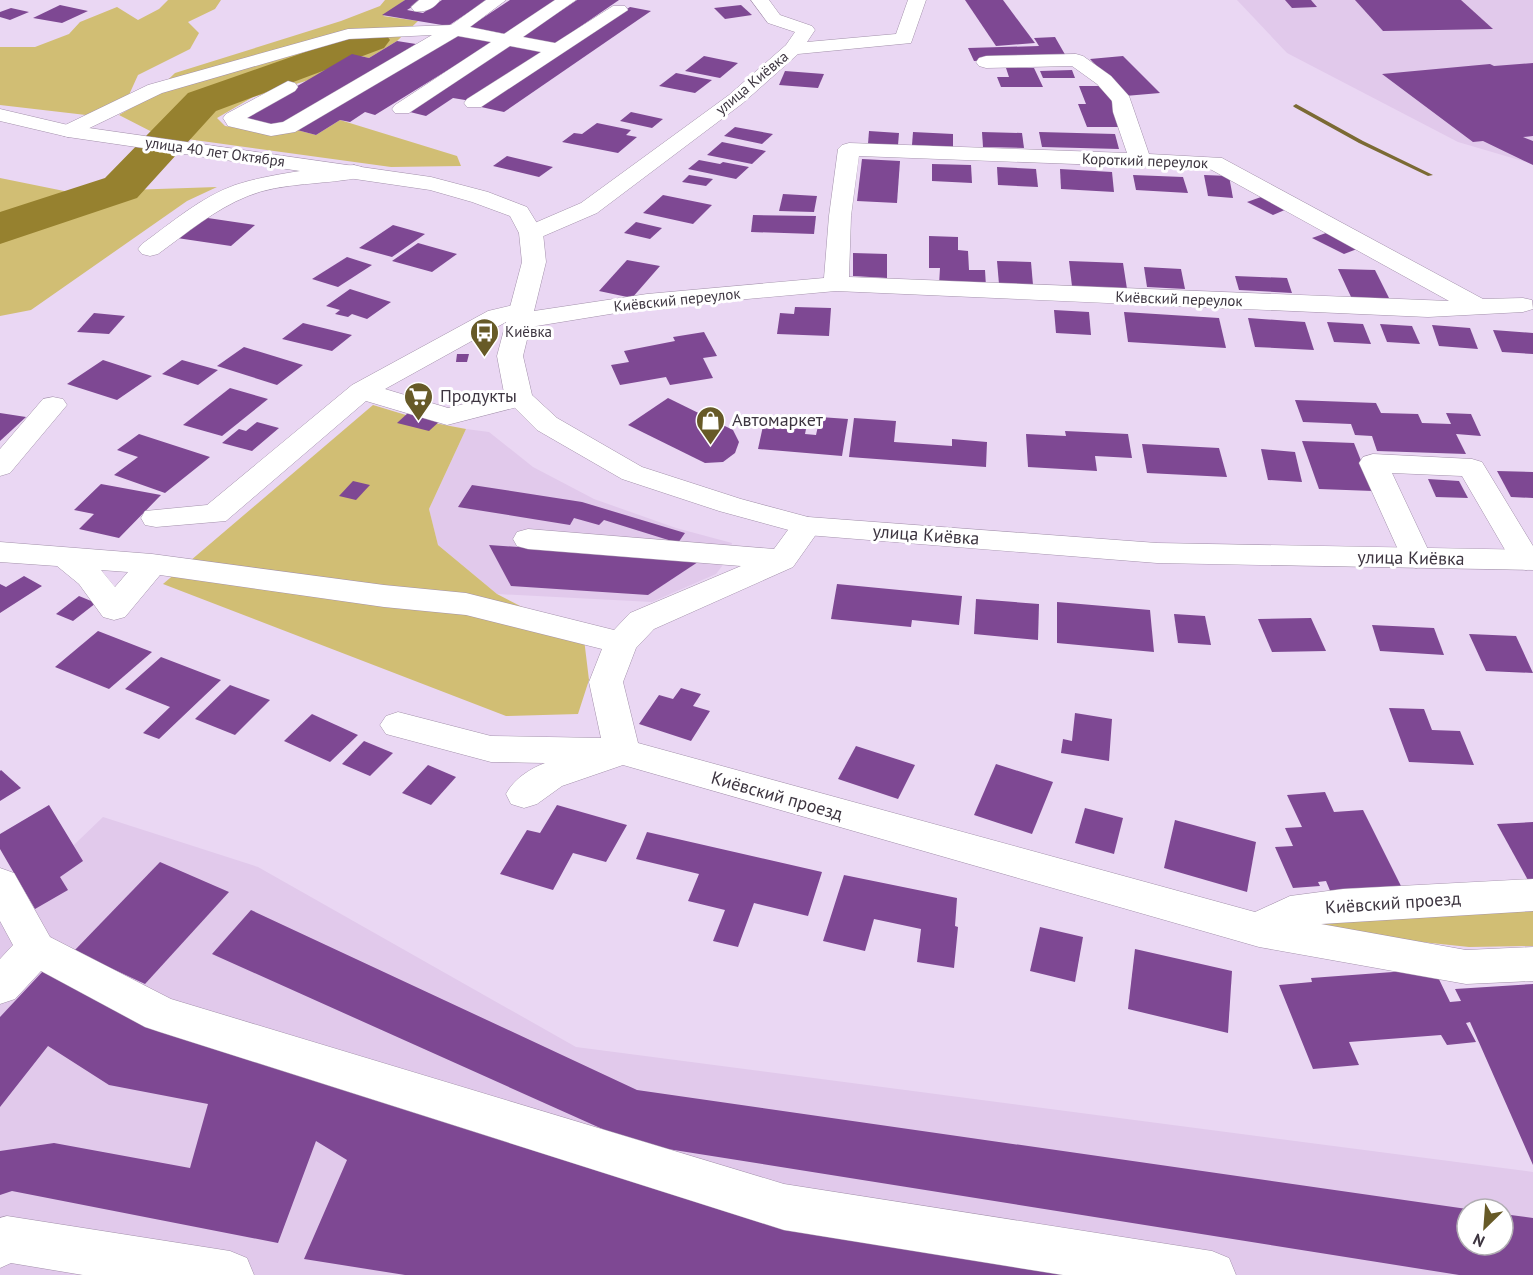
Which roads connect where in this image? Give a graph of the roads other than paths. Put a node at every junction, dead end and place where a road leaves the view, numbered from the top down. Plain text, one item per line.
1 (497, 0) edge
2 (567, 0) edge
3 (760, 0) edge
4 (917, 0) edge
5 (620, 10) dead end
6 (454, 30) junction
7 (507, 39) junction
8 (557, 49) junction
9 (793, 49) junction
10 (986, 62) dead end
11 (288, 87) dead end
12 (474, 103) dead end
13 (402, 109) dead end
14 (4, 119) edge
15 (68, 131) junction
16 (1140, 160) junction
17 (354, 172) junction
18 (531, 232) junction
19 (150, 249) dead end
20 (836, 284) junction
21 (1523, 305) dead end
22 (1477, 306) junction
23 (520, 316) junction
24 (362, 391) junction
25 (519, 398) junction
26 (53, 405) dead end
27 (0, 467) edge
28 (156, 518) dead end
29 (807, 526) junction
30 (528, 539) dead end
31 (0, 552) edge
32 (65, 557) junction
33 (1416, 558) junction
34 (782, 560) junction
35 (1529, 560) edge
36 (152, 564) junction
37 (621, 643) junction
38 (398, 726) dead end
39 (622, 752) junction
40 (524, 794) dead end
41 (0, 884) edge
42 (1533, 895) edge
43 (1259, 930) junction
44 (36, 950) junction
45 (1533, 964) edge
46 (0, 986) edge
47 (0, 1244) edge
48 (230, 1275) edge
49 (1212, 1275) edge

1 - 6 street
2 - 7 street
3 - 9 street
4 - 9 street
5 - 8 street
6 - 7 street
6 - 11 street
6 - 15 street
7 - 8 street
7 - 13 street
8 - 12 street
9 - 18 street, улица Киёвка
10 - 16 street
14 - 15 street, улица 40 лет Октября
15 - 17 street, улица 40 лет Октября
16 - 20 street, Короткий переулок
16 - 22 street, Короткий переулок
17 - 18 street, улица 40 лет Октября
17 - 19 street
18 - 23 street
20 - 22 street, Киёвский переулок
20 - 23 street, Киёвский переулок
21 - 22 street, Киёвский переулок
23 - 24 street, Киёвский переулок
23 - 25 street
24 - 25 street
24 - 28 street, Киёвский переулок
25 - 29 street, улица Киёвка
26 - 27 street
29 - 33 street, улица Киёвка
29 - 34 street
30 - 34 street
31 - 32 street
32 - 36 street
32 - 36 street
33 - 35 street, улица Киёвка
33 - 35 street
34 - 37 street
36 - 37 street
37 - 39 street
38 - 39 street, Киёвский проезд
39 - 40 street
39 - 43 street, Киёвский проезд
41 - 44 street
42 - 43 street, Киёвский проезд
43 - 45 street, Киёвский проезд
44 - 46 street
44 - 49 street
47 - 48 street

